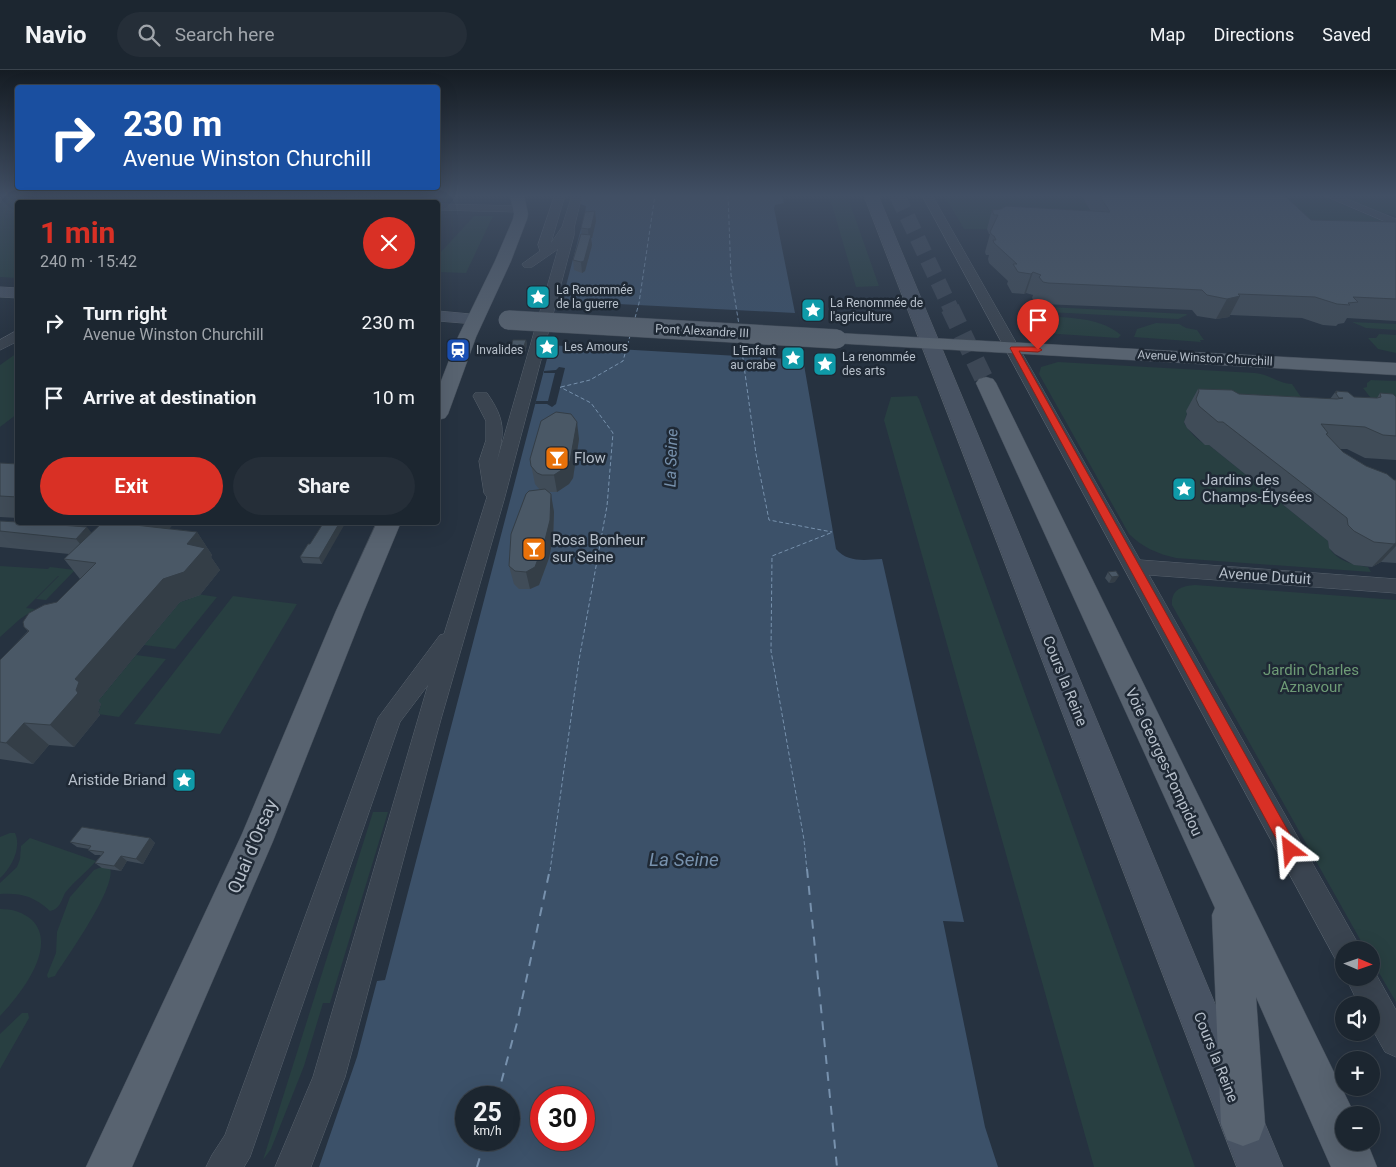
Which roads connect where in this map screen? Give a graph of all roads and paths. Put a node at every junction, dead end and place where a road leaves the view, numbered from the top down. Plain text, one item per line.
1 (509, 246) edge
2 (544, 246) edge
3 (555, 246) edge
4 (565, 246) edge
5 (891, 246) edge
6 (955, 246) edge
7 (546, 252) junction
8 (528, 264) dead end
9 (0, 292) edge
10 (15, 293) edge
11 (440, 316) edge
12 (475, 318) junction
13 (15, 336) edge
14 (930, 344) junction
15 (0, 346) edge
16 (1014, 348) junction
17 (1396, 368) edge
18 (986, 383) tunnel mouth
19 (481, 396) dead end
20 (440, 409) edge
21 (495, 500) junction
22 (388, 525) edge
23 (1135, 566) junction
24 (1396, 586) edge
25 (457, 629) junction
26 (1230, 901) junction
27 (1341, 941) edge
28 (1365, 986) edge
29 (1396, 1041) edge
30 (1243, 1124) junction
31 (1349, 1153) edge
32 (109, 1167) edge
33 (224, 1167) edge
34 (293, 1167) edge
35 (1260, 1167) edge

1 - 12 main road
2 - 7 street
3 - 7 street
4 - 21 street
5 - 14 street, Cours la Reine
6 - 16 street
7 - 8 street
9 - 10 street
11 - 12 street
12 - 14 main road, Pont Alexandre III, bridge
12 - 20 main road
13 - 15 street
14 - 16 main road, Avenue Winston Churchill
14 - 30 street, Cours la Reine
16 - 17 main road, Avenue Winston Churchill
16 - 23 street
18 - 26 main road, Voie Georges-Pompidou
19 - 21 street
21 - 25 street
22 - 32 main road, Quai d'Orsay
23 - 24 street, Avenue Dutuit
23 - 27 street
25 - 33 street
25 - 34 street
26 - 30 main road
26 - 31 main road, Voie Georges-Pompidou
28 - 29 street
30 - 35 street, Cours la Reine

